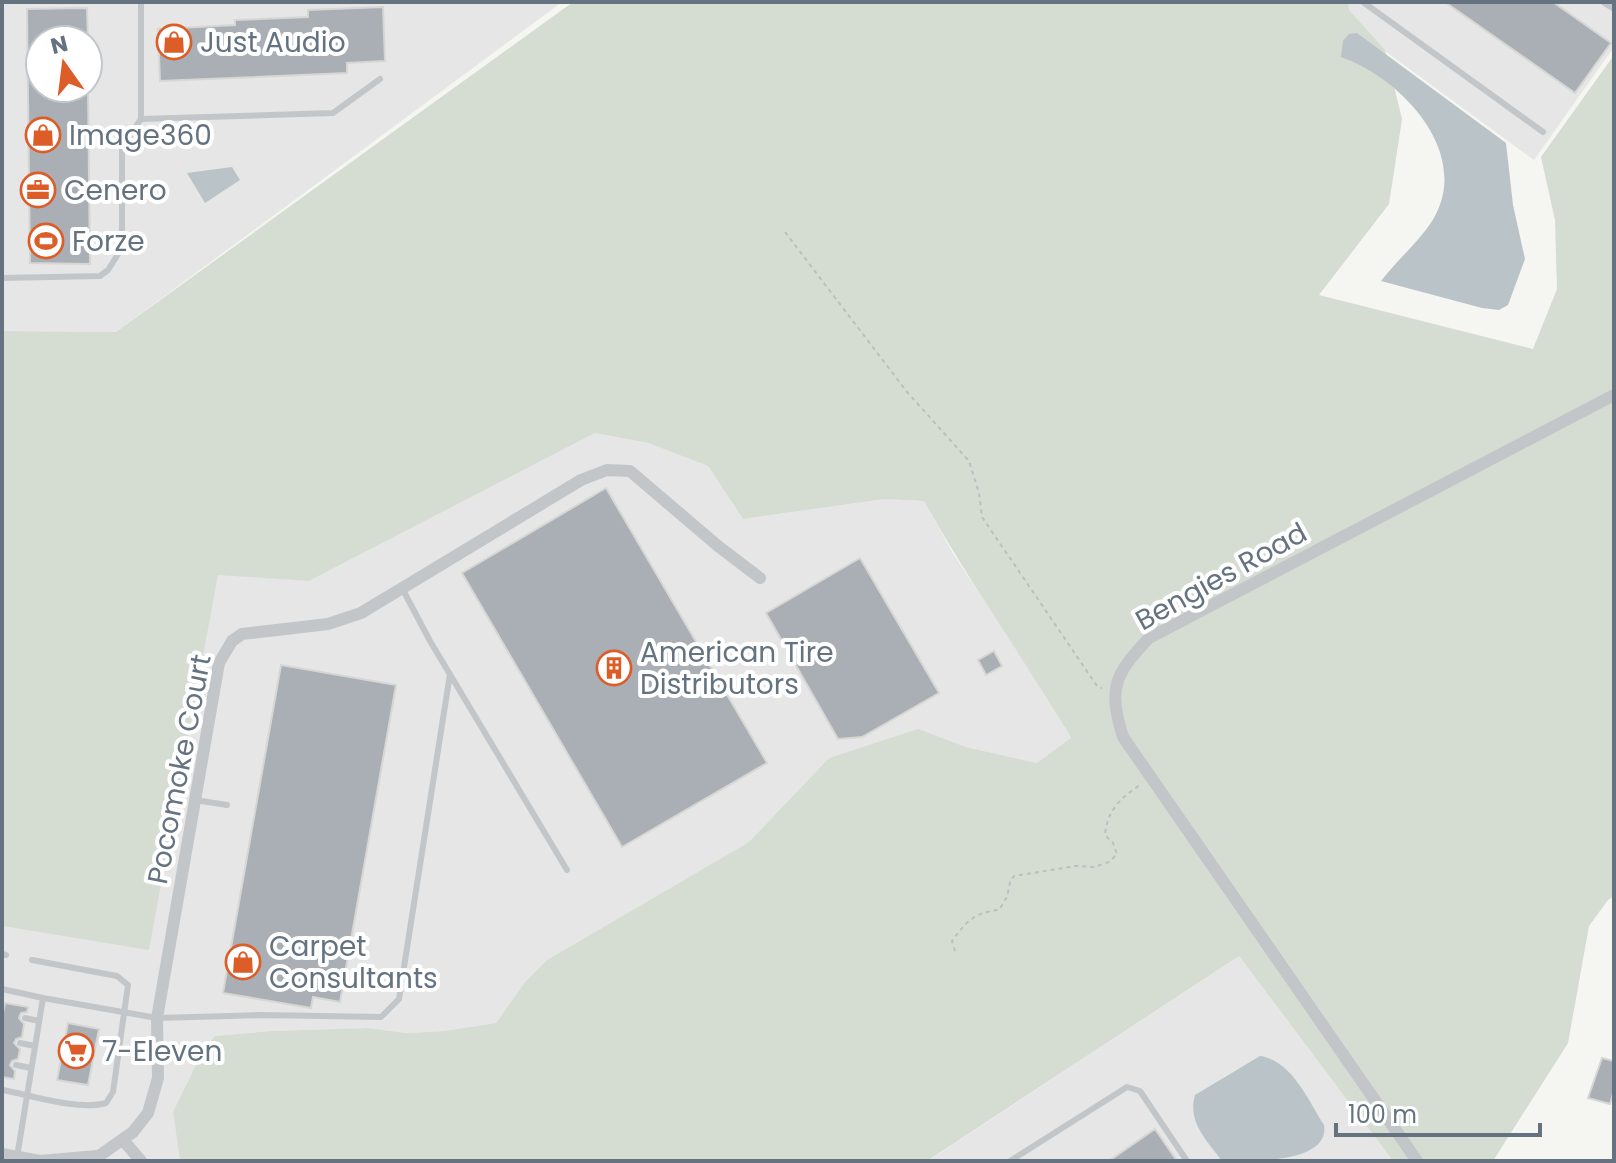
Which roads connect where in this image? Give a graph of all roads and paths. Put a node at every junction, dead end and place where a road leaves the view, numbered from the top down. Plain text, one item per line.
1 (141, 2) edge
2 (1363, 2) edge
3 (1603, 2) edge
4 (1614, 9) edge
5 (380, 79) dead end
6 (141, 119) junction
7 (1543, 132) dead end
8 (785, 232) dead end
9 (2, 278) edge
10 (1614, 395) edge
11 (760, 578) dead end
12 (402, 588) junction
13 (450, 674) junction
14 (1114, 694) junction
15 (1151, 778) junction
16 (194, 800) junction
17 (227, 805) dead end
18 (567, 870) dead end
19 (955, 951) dead end
20 (32, 960) dead end
21 (2, 989) edge
22 (43, 998) junction
23 (126, 1013) junction
24 (25, 1018) dead end
25 (157, 1018) junction
26 (39, 1021) junction
27 (20, 1043) dead end
28 (35, 1046) junction
29 (16, 1065) dead end
30 (31, 1068) junction
31 (2, 1090) edge
32 (26, 1094) junction
33 (123, 1140) junction
34 (2, 1154) edge
35 (17, 1157) junction
36 (96, 1158) edge
37 (141, 1161) edge
38 (1010, 1161) edge
39 (1187, 1161) edge
40 (1417, 1161) edge

1 - 6 lane
2 - 7 lane
3 - 4 lane
5 - 6 lane
6 - 9 lane
8 - 14 path
10 - 14 street, Bengies Road
11 - 12 street, Pocomoke Court
12 - 13 lane
12 - 16 street, Pocomoke Court
13 - 18 lane
13 - 25 lane
14 - 15 street
15 - 19 path
15 - 40 street
16 - 17 lane
16 - 25 street, Pocomoke Court
20 - 23 lane
21 - 22 lane
22 - 23 lane
22 - 26 lane
23 - 25 lane
23 - 32 lane
24 - 26 lane
25 - 33 street, Pocomoke Court
26 - 28 lane
27 - 28 lane
28 - 30 lane
29 - 30 lane
30 - 32 lane
31 - 32 lane
32 - 35 lane
33 - 36 street, Pocomoke Court
33 - 37 street
34 - 35 street, Pocomoke Court
35 - 36 street, Pocomoke Court
38 - 39 lane

